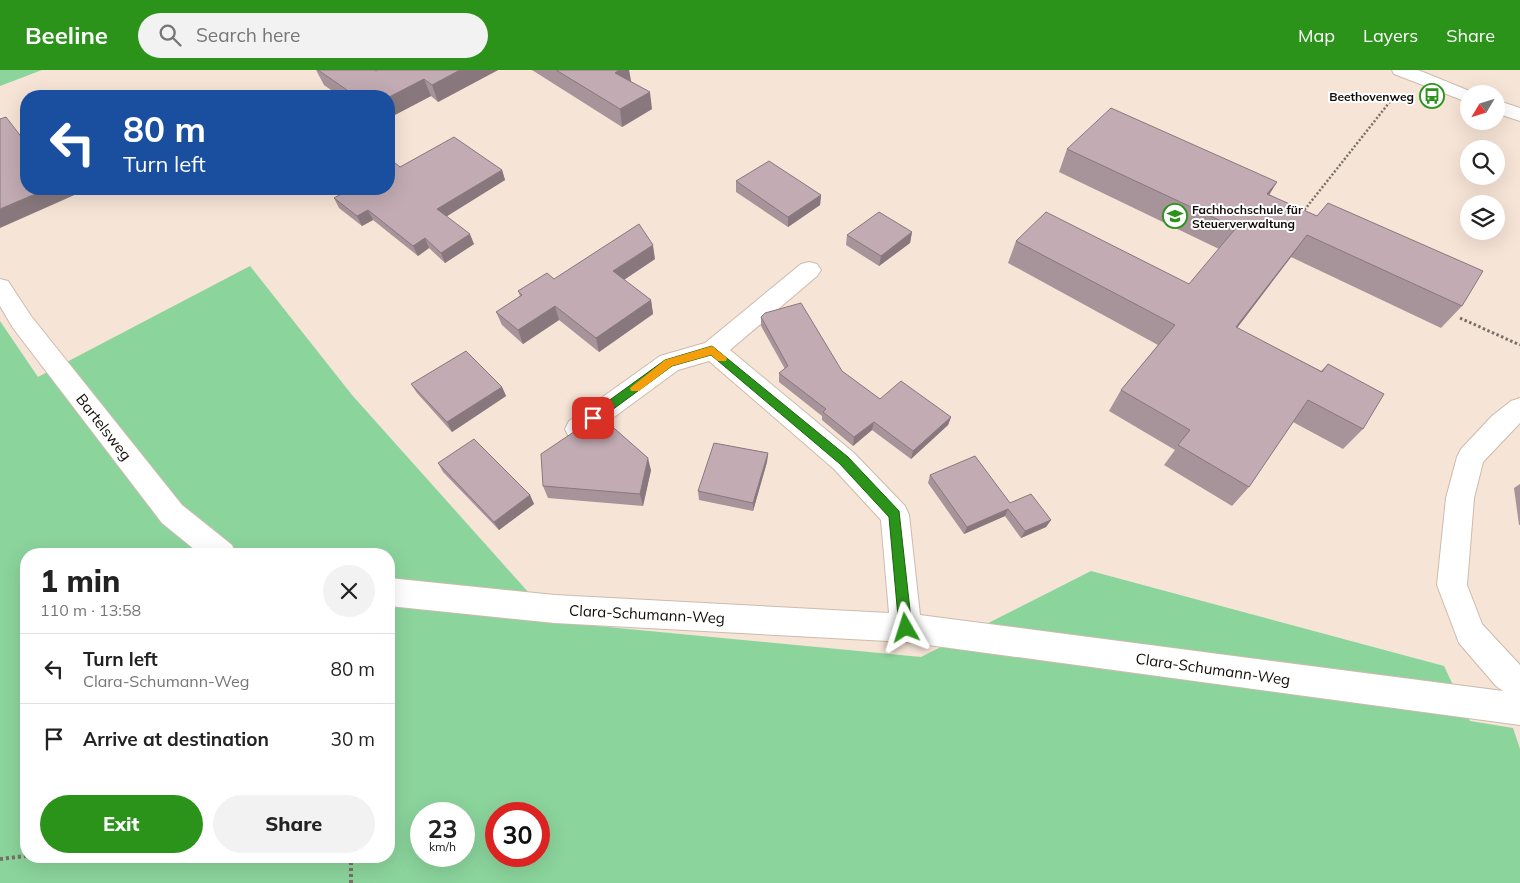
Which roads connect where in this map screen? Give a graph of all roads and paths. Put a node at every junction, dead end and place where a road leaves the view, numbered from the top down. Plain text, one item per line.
1 (1406, 72) edge
2 (1460, 93) edge
3 (1298, 219) edge
4 (809, 270) dead end
5 (0, 287) edge
6 (1460, 318) edge
7 (1520, 345) edge
8 (712, 350) junction
9 (1520, 408) edge
10 (578, 429) edge
11 (214, 548) edge
12 (395, 593) edge
13 (906, 628) junction
14 (1520, 684) edge
15 (1520, 709) edge
16 (20, 857) edge
17 (0, 859) edge
18 (351, 863) edge
19 (351, 883) edge

1 - 2 street
1 - 3 path
4 - 8 street
5 - 11 street, Bartelsweg
6 - 7 path
8 - 10 street
8 - 13 street
9 - 14 street
12 - 13 street, Clara-Schumann-Weg
13 - 15 street, Clara-Schumann-Weg
16 - 17 path
18 - 19 path

